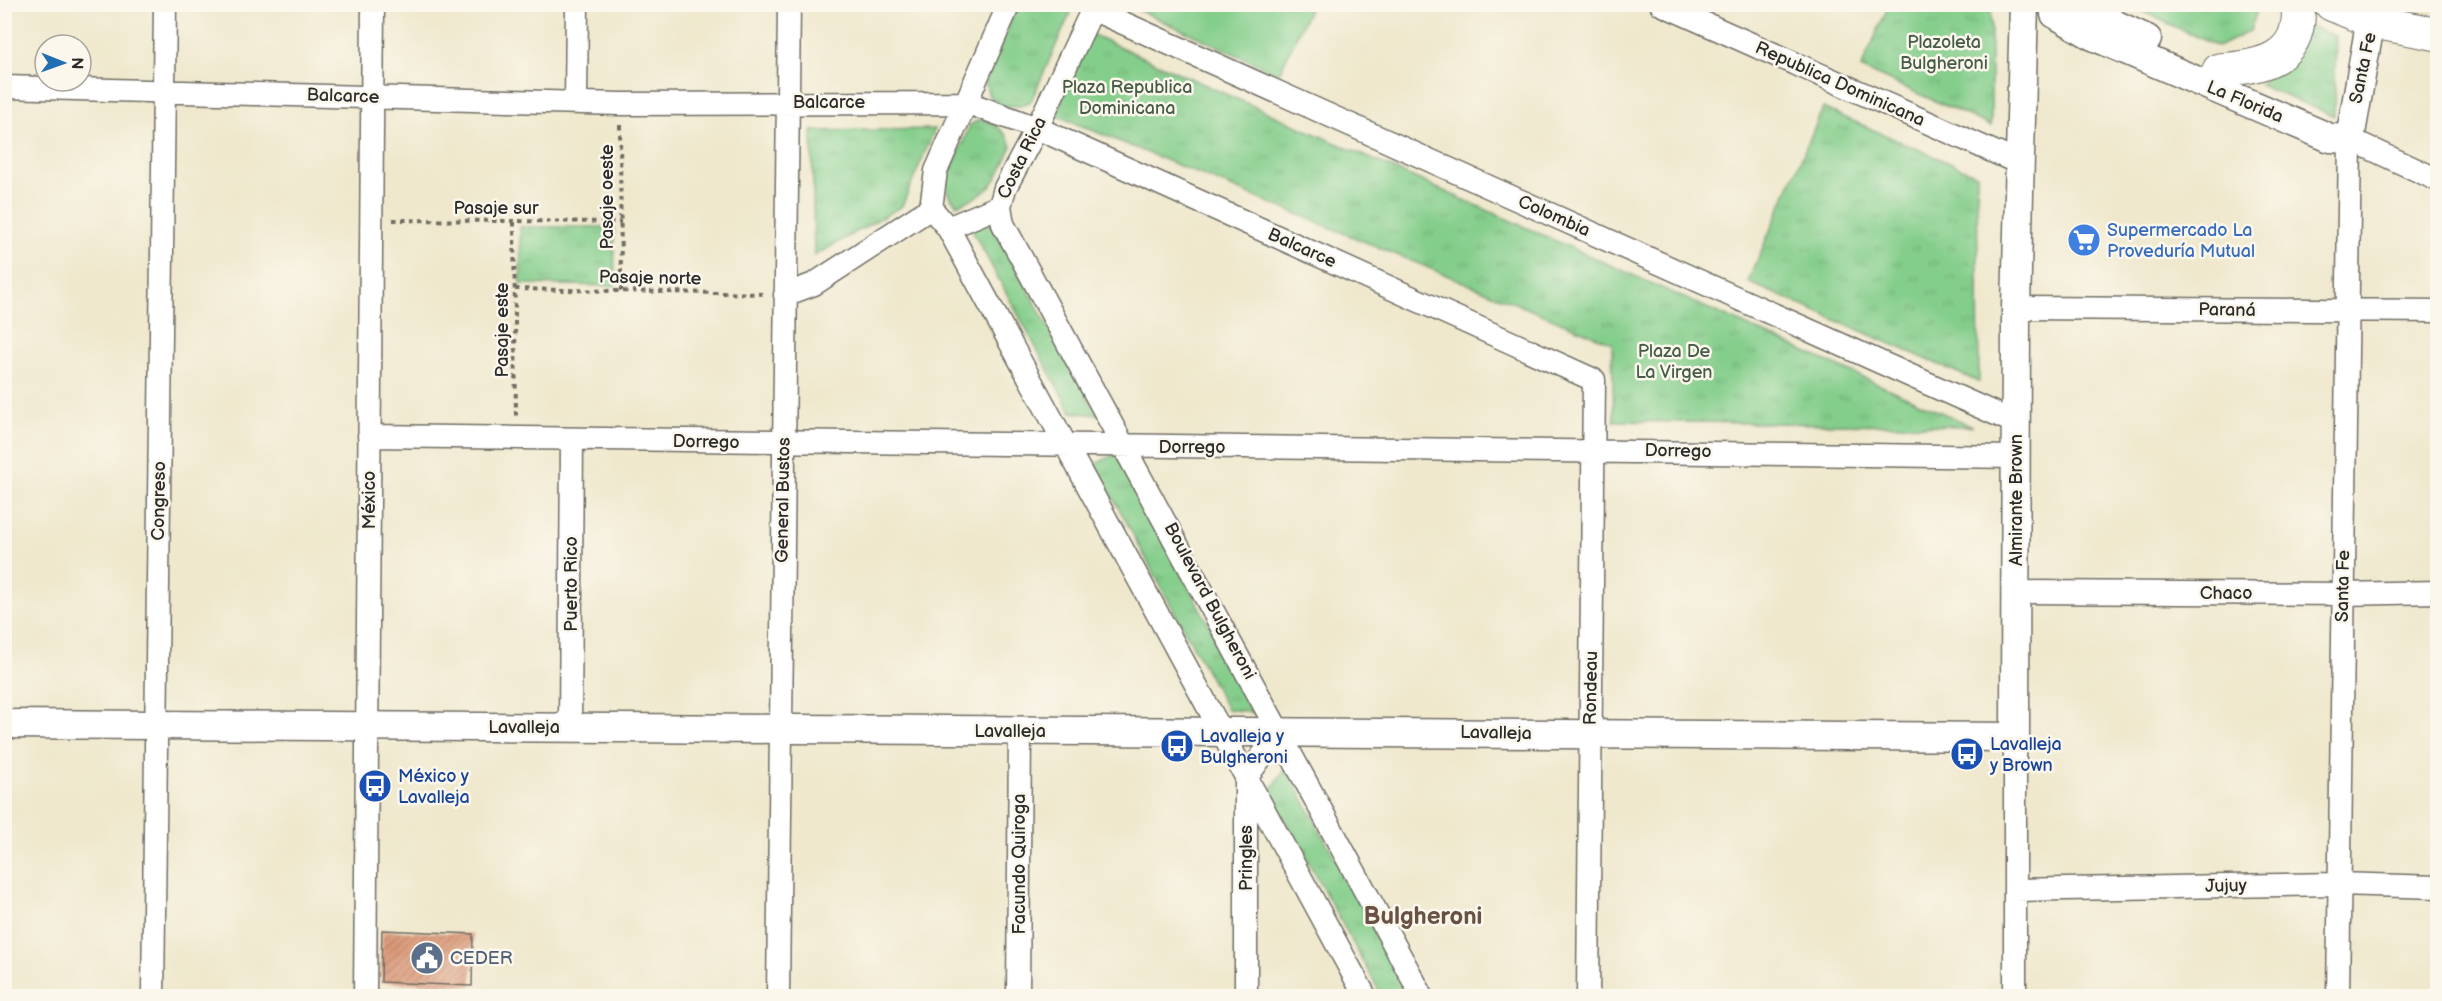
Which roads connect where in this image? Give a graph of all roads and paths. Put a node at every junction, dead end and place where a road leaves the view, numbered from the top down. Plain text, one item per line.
1 (165, 4) edge
2 (373, 4) edge
3 (578, 4) edge
4 (789, 4) edge
5 (1009, 4) edge
6 (1661, 4) edge
7 (2085, 4) edge
8 (2298, 4) edge
9 (2331, 4) edge
10 (1094, 7) edge
11 (2044, 8) edge
12 (2382, 13) edge
13 (2438, 34) edge
14 (2219, 70) junction
15 (4, 87) edge
16 (164, 91) junction
17 (372, 97) junction
18 (789, 101) junction
19 (576, 102) junction
20 (968, 103) junction
21 (620, 104) junction
22 (1037, 128) junction
23 (2350, 139) junction
24 (2019, 164) junction
25 (2438, 180) edge
26 (1000, 206) junction
27 (931, 208) junction
28 (371, 220) junction
29 (514, 222) junction
30 (621, 222) junction
31 (948, 228) junction
32 (515, 289) junction
33 (621, 291) junction
34 (785, 295) junction
35 (2016, 308) junction
36 (2438, 311) edge
37 (2349, 312) junction
38 (1594, 380) joint
39 (2016, 423) junction
40 (369, 436) junction
41 (516, 438) junction
42 (572, 440) junction
43 (783, 443) junction
44 (1065, 445) junction
45 (1126, 447) junction
46 (1593, 449) junction
47 (2016, 457) junction
48 (2015, 592) junction
49 (2438, 592) edge
50 (2342, 594) junction
51 (4, 724) edge
52 (156, 725) junction
53 (367, 726) junction
54 (570, 728) junction
55 (781, 729) junction
56 (1020, 731) junction
57 (1280, 731) junction
58 (1221, 732) junction
59 (1590, 734) junction
60 (2015, 737) junction
61 (1246, 778) junction
62 (2338, 884) junction
63 (2438, 887) edge
64 (2015, 890) junction
65 (153, 996) edge
66 (365, 996) edge
67 (778, 996) edge
68 (1018, 996) edge
69 (1246, 996) edge
70 (1365, 996) edge
71 (1422, 996) edge
72 (1588, 996) edge
73 (2015, 996) edge
74 (2338, 996) edge

1 - 16 street, Congreso
2 - 17 street, México
3 - 19 street
4 - 18 street, General Bustos
5 - 20 street
6 - 24 street, Republica Dominicana
7 - 14 street
8 - 14 highway
9 - 12 highway
10 - 22 street, Costa Rica
10 - 39 street, Colombia
11 - 23 street, La Florida
11 - 24 street, Almirante Brown
12 - 13 highway
12 - 23 street, Santa Fe
14 - 23 street
15 - 16 street, Balcarce
16 - 17 street, Balcarce
16 - 52 street, Congreso
17 - 19 street, Balcarce
17 - 28 street, México
18 - 20 street, Balcarce
18 - 21 street, Balcarce
18 - 34 street, General Bustos
19 - 21 street, Balcarce
20 - 22 street, Balcarce
20 - 27 street
21 - 30 path, Pasaje oeste
22 - 26 street, Costa Rica
22 - 38 street, Balcarce
23 - 25 street, La Florida
23 - 37 street, Santa Fe
24 - 35 street, Almirante Brown
26 - 31 street, Costa Rica
26 - 45 street, Boulevard Bulgheroni
27 - 31 street
27 - 34 street
28 - 29 path, Pasaje sur
28 - 40 street, México
29 - 30 path, Pasaje sur
29 - 32 path, Pasaje este
30 - 33 path, Pasaje oeste
31 - 44 street
32 - 33 path, Pasaje norte
32 - 41 path, Pasaje este
33 - 34 path, Pasaje norte
34 - 43 street, General Bustos
35 - 37 street, Paraná
35 - 39 street, Almirante Brown
36 - 37 street, Paraná
37 - 50 street, Santa Fe
38 - 46 street, Rondeau
39 - 47 street, Almirante Brown
40 - 41 street, Dorrego
40 - 53 street, México
41 - 42 street, Dorrego
42 - 43 street, Dorrego
42 - 54 street, Puerto Rico
43 - 44 street, Dorrego
43 - 55 street, General Bustos
44 - 45 street, Dorrego
44 - 58 street
45 - 46 street, Dorrego
45 - 57 street, Boulevard Bulgheroni
46 - 47 street, Dorrego
46 - 59 street, Rondeau
47 - 48 street, Almirante Brown
48 - 50 street, Chaco
48 - 60 street, Almirante Brown
49 - 50 street, Chaco
50 - 62 street, Santa Fe
51 - 52 street, Lavalleja
52 - 53 street, Lavalleja
52 - 65 street, Congreso
53 - 54 street, Lavalleja
53 - 66 street, México
54 - 55 street, Lavalleja
55 - 56 street, Lavalleja
55 - 67 street, General Bustos
56 - 58 street, Lavalleja
56 - 68 street, Facundo Quiroga
57 - 58 street, Lavalleja
57 - 59 street, Lavalleja
57 - 61 street
57 - 71 street, Boulevard Bulgheroni
58 - 61 street
59 - 60 street, Lavalleja
59 - 72 street, Rondeau
60 - 64 street, Almirante Brown
61 - 69 street, Pringles
61 - 70 street
62 - 63 street, Jujuy
62 - 64 street, Jujuy
62 - 74 street, Santa Fe
64 - 73 street, Almirante Brown

